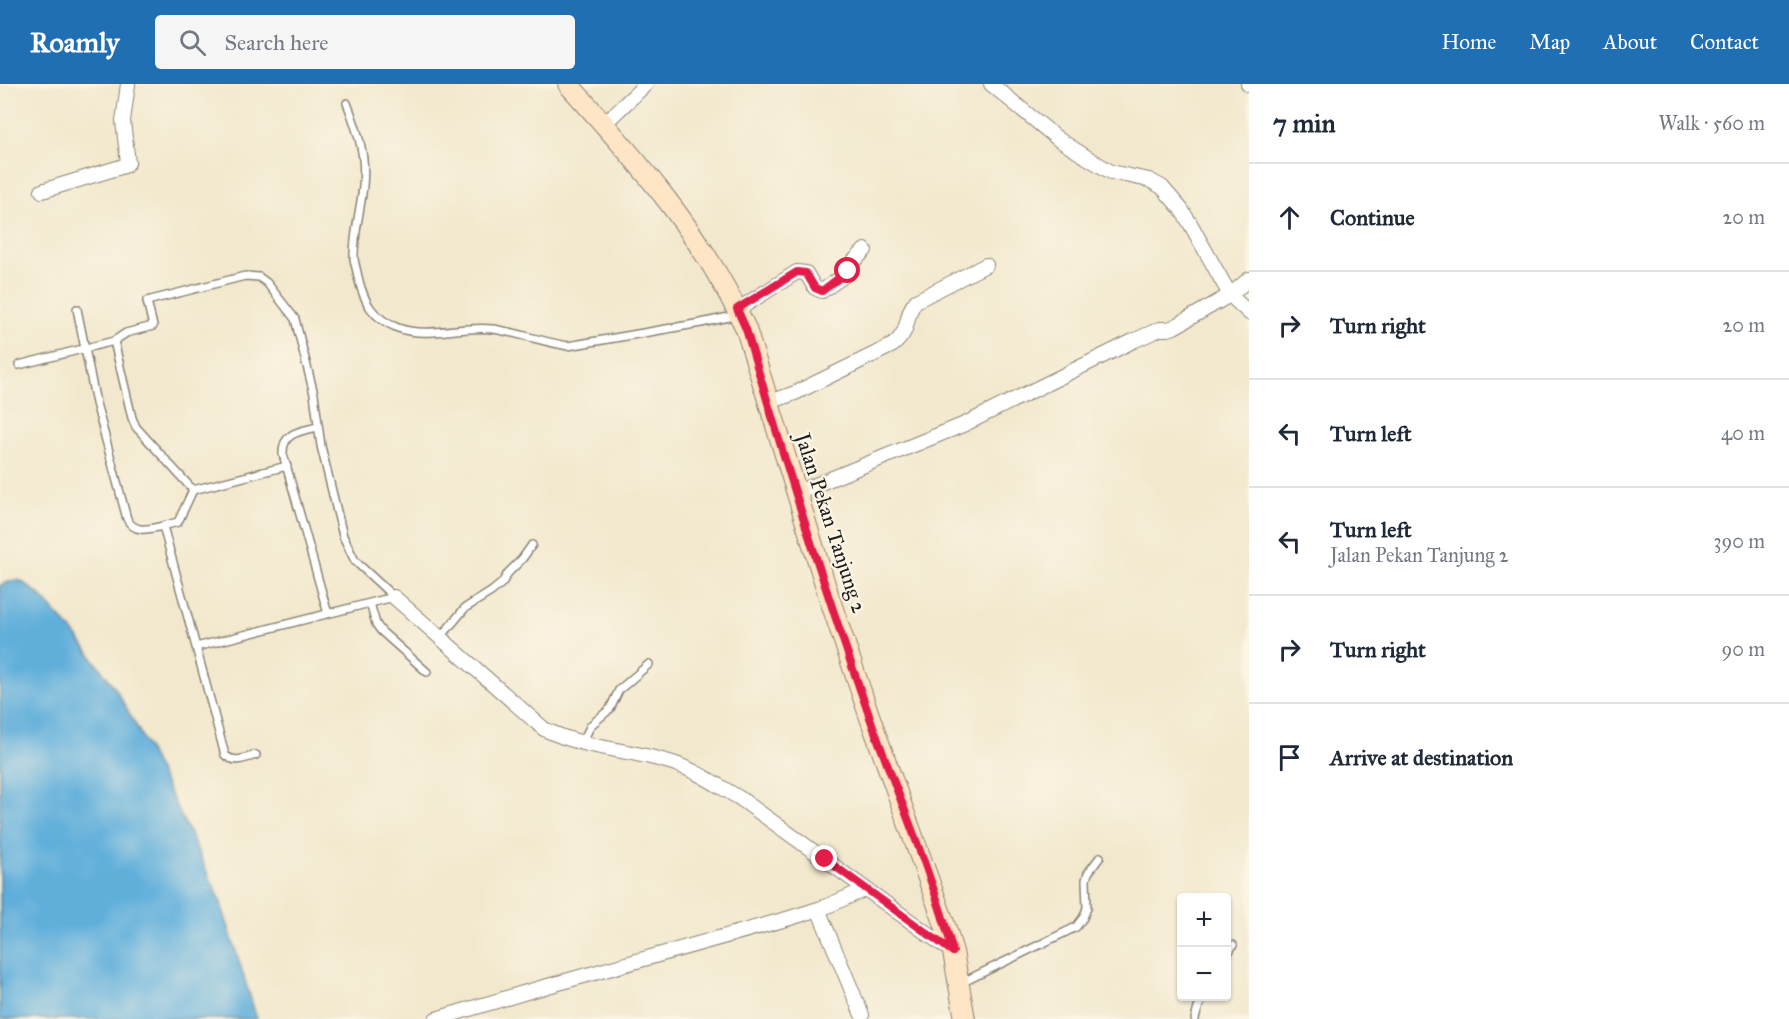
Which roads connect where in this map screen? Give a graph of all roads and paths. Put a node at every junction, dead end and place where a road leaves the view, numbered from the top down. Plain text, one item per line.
1 (128, 84) edge
2 (568, 84) edge
3 (646, 84) edge
4 (991, 84) edge
5 (347, 103) dead end
6 (604, 124) junction
7 (42, 191) dead end
8 (866, 250) dead end
9 (986, 265) dead end
10 (1249, 279) edge
11 (1230, 295) junction
12 (77, 309) dead end
13 (738, 312) junction
14 (1249, 313) edge
15 (114, 340) junction
16 (86, 348) junction
17 (19, 365) dead end
18 (768, 403) junction
19 (318, 427) junction
20 (286, 466) junction
21 (193, 490) junction
22 (796, 493) junction
23 (163, 526) junction
24 (532, 545) dead end
25 (394, 597) junction
26 (370, 603) junction
27 (328, 614) junction
28 (440, 638) junction
29 (196, 647) junction
30 (649, 664) dead end
31 (427, 672) dead end
32 (582, 744) junction
33 (256, 755) dead end
34 (1100, 857) dead end
35 (866, 889) junction
36 (818, 909) junction
37 (1233, 945) dead end
38 (1231, 949) edge
39 (953, 952) junction
40 (959, 985) junction
41 (1202, 1001) edge
42 (862, 1015) dead end
43 (436, 1019) edge
44 (965, 1019) edge
45 (1195, 1019) edge

1 - 7 street
2 - 6 street, Jalan Pekan Tanjung 2
3 - 6 street
4 - 11 street
5 - 13 lane
6 - 13 street, Jalan Pekan Tanjung 2
8 - 13 street
9 - 18 street
10 - 11 street
11 - 14 street
11 - 22 street
12 - 16 lane
13 - 18 street, Jalan Pekan Tanjung 2
15 - 16 lane
15 - 19 lane
15 - 21 lane
16 - 17 lane
16 - 23 lane
18 - 22 street, Jalan Pekan Tanjung 2
19 - 20 lane
19 - 25 lane
20 - 21 lane
20 - 27 lane
21 - 23 lane
22 - 39 street, Jalan Pekan Tanjung 2
23 - 29 lane
24 - 28 lane
25 - 26 lane
25 - 28 street
26 - 27 lane
26 - 31 lane
27 - 29 lane
28 - 32 street
29 - 33 lane
30 - 32 lane
32 - 35 street
34 - 40 lane
35 - 36 street
35 - 39 street
36 - 42 street
36 - 43 street
37 - 38 lane
39 - 40 street, Jalan Pekan Tanjung 2
40 - 44 street, Jalan Pekan Tanjung 2
41 - 45 lane

